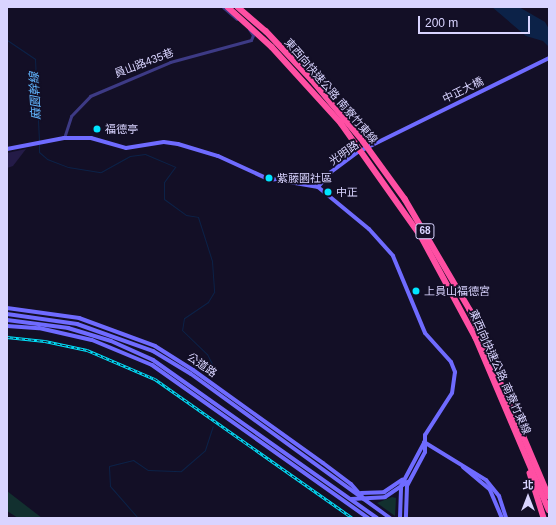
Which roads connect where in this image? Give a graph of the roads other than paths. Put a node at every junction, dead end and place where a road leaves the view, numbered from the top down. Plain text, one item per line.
1 (223, 7) edge
2 (228, 7) edge
3 (238, 7) edge
4 (549, 58) edge
5 (64, 138) junction
6 (384, 138) joint
7 (7, 149) edge
8 (318, 187) junction
9 (7, 308) edge
10 (7, 314) edge
11 (7, 320) edge
12 (7, 326) edge
13 (141, 340) junction
14 (138, 344) junction
15 (424, 442) junction
16 (523, 449) junction
17 (323, 462) junction
18 (319, 467) junction
19 (405, 474) junction
20 (409, 480) junction
21 (485, 482) junction
22 (348, 488) junction
23 (400, 490) junction
24 (362, 493) junction
25 (549, 496) edge
26 (341, 498) junction
27 (351, 499) junction
28 (364, 499) junction
29 (549, 510) edge
30 (368, 518) edge
31 (377, 518) edge
32 (390, 518) edge
33 (400, 518) edge
34 (406, 518) edge
35 (502, 518) edge
36 (506, 518) edge
37 (544, 518) edge

1 - 5 street, 員山路435巷
2 - 16 highway, 東西向快速公路 南寮竹東線 / 68
3 - 25 highway, 東西向快速公路 南寮竹東線 / 68
4 - 6 street, 中正大橋
5 - 7 street
5 - 8 street
6 - 8 street, 光明路
8 - 15 street
9 - 13 street, 公道路
10 - 14 street, 公道路
11 - 27 street, 公道路
12 - 26 street
13 - 14 street
13 - 17 street, 公道路
14 - 18 street, 公道路
15 - 19 street
15 - 20 street
15 - 21 street
16 - 29 highway, 東西向快速公路 南寮竹東線 / 68
16 - 37 highway
17 - 18 street
17 - 24 street, 公道路
18 - 22 street, 公道路
19 - 23 street
19 - 24 street, 公道路
20 - 23 street
20 - 34 street
21 - 35 street
21 - 36 street
22 - 24 street, 公道路
22 - 28 street, 公道路
23 - 28 street
23 - 33 street
24 - 28 street
26 - 27 street
26 - 30 street
27 - 28 street
27 - 31 street, 公道路
28 - 32 street, 公道路

